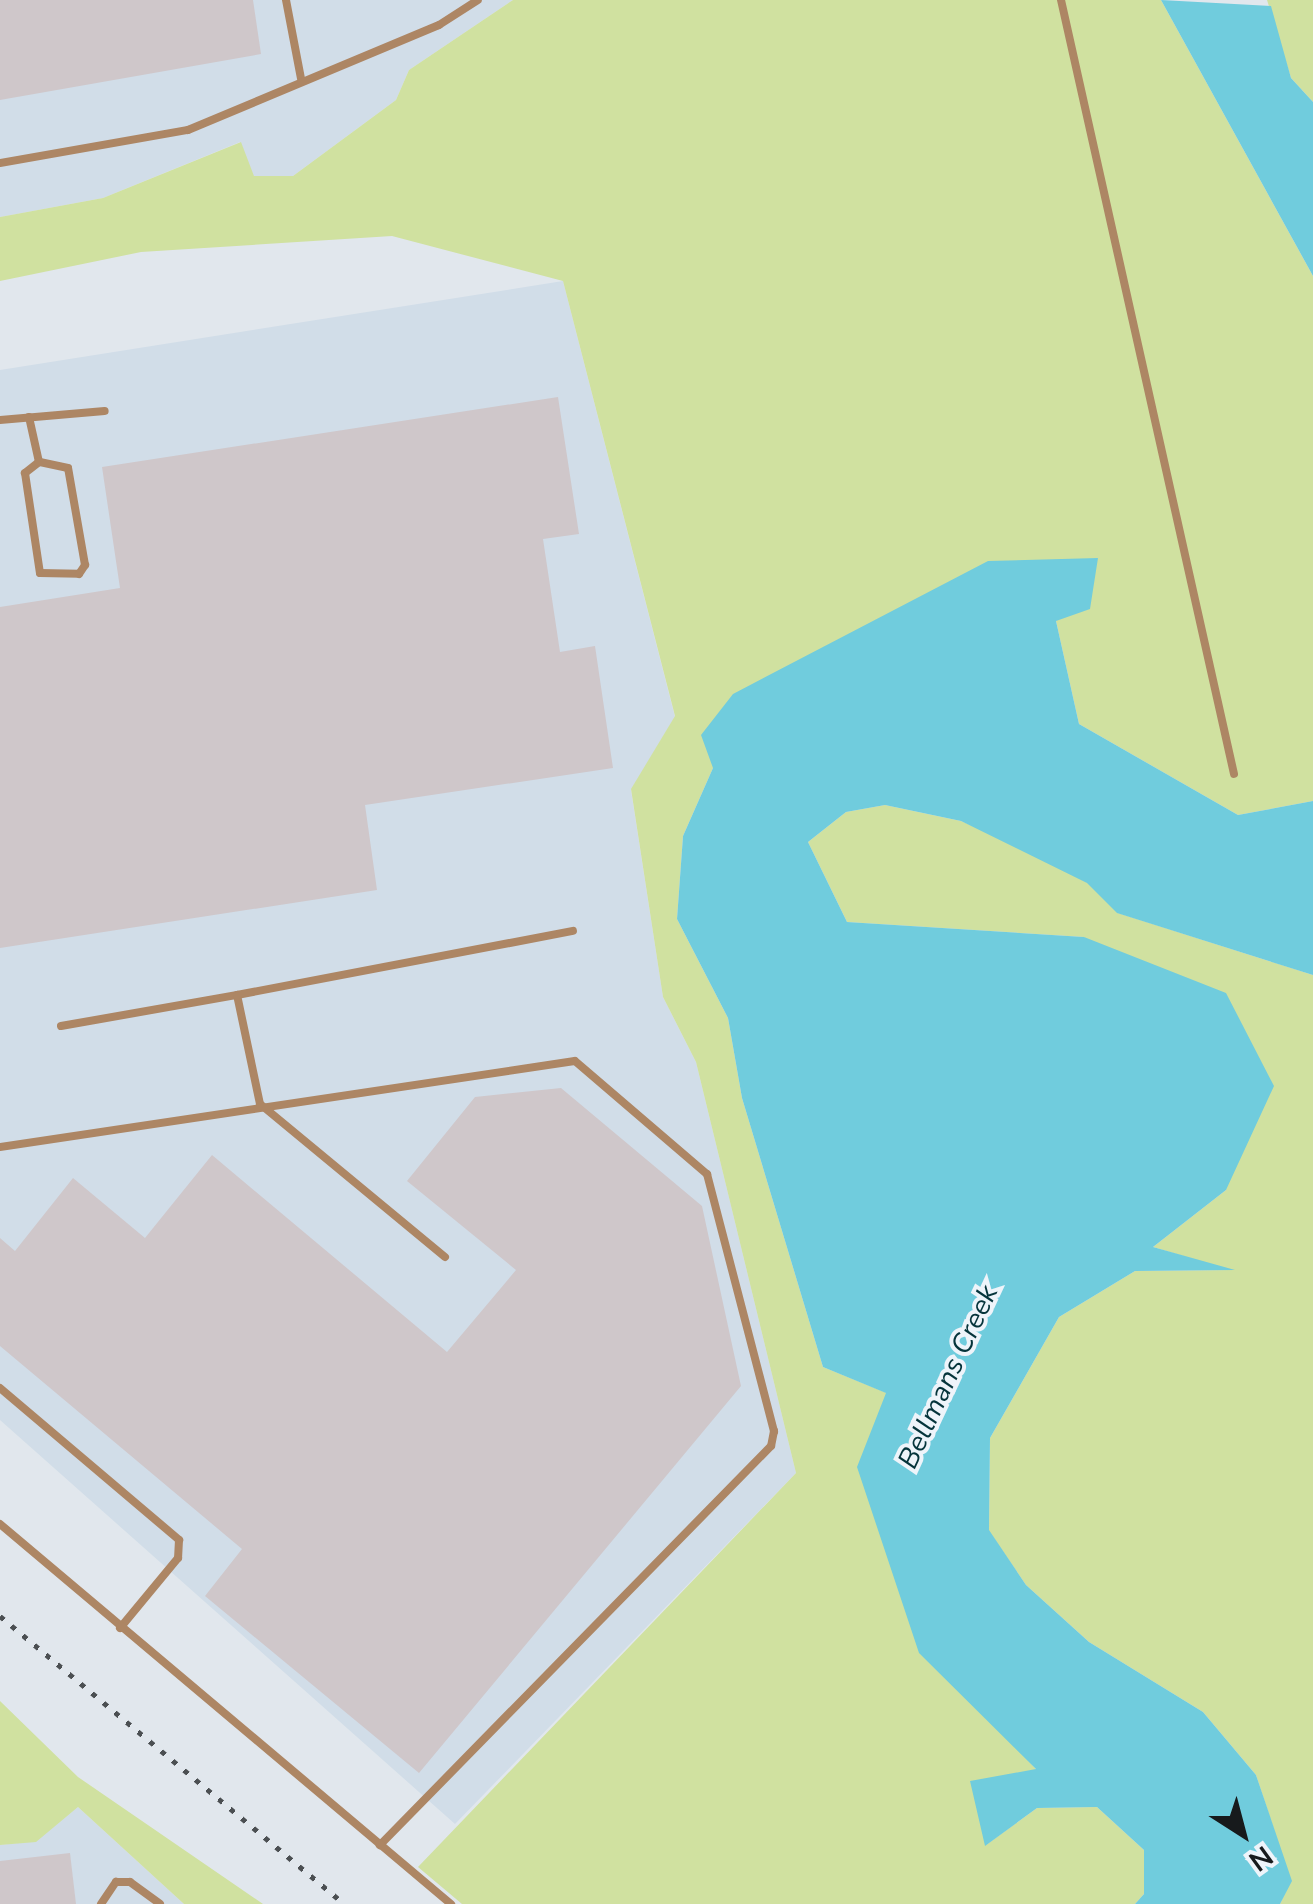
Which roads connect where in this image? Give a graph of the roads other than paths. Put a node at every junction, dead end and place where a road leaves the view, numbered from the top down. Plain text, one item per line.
1 (286, 0) edge
2 (478, 0) edge
3 (1061, 0) edge
4 (465, 4) edge
5 (301, 79) junction
6 (0, 163) edge
7 (105, 412) dead end
8 (28, 417) junction
9 (0, 420) edge
10 (39, 462) junction
11 (1234, 774) dead end
12 (573, 931) dead end
13 (237, 995) junction
14 (61, 1026) dead end
15 (260, 1104) junction
16 (0, 1147) edge
17 (445, 1257) dead end
18 (0, 1388) edge
19 (0, 1524) edge
20 (120, 1628) junction
21 (380, 1845) junction
22 (101, 1904) edge
23 (160, 1904) edge
24 (451, 1904) edge

1 - 5 lane
2 - 4 lane
3 - 11 lane
4 - 5 lane
5 - 6 lane
7 - 8 lane
8 - 9 lane
8 - 10 lane
10 - 10 lane
12 - 13 lane
13 - 14 lane
13 - 15 lane
15 - 16 lane
15 - 17 lane
15 - 21 lane
18 - 20 lane
19 - 20 lane
20 - 21 lane
21 - 24 lane
22 - 23 lane

